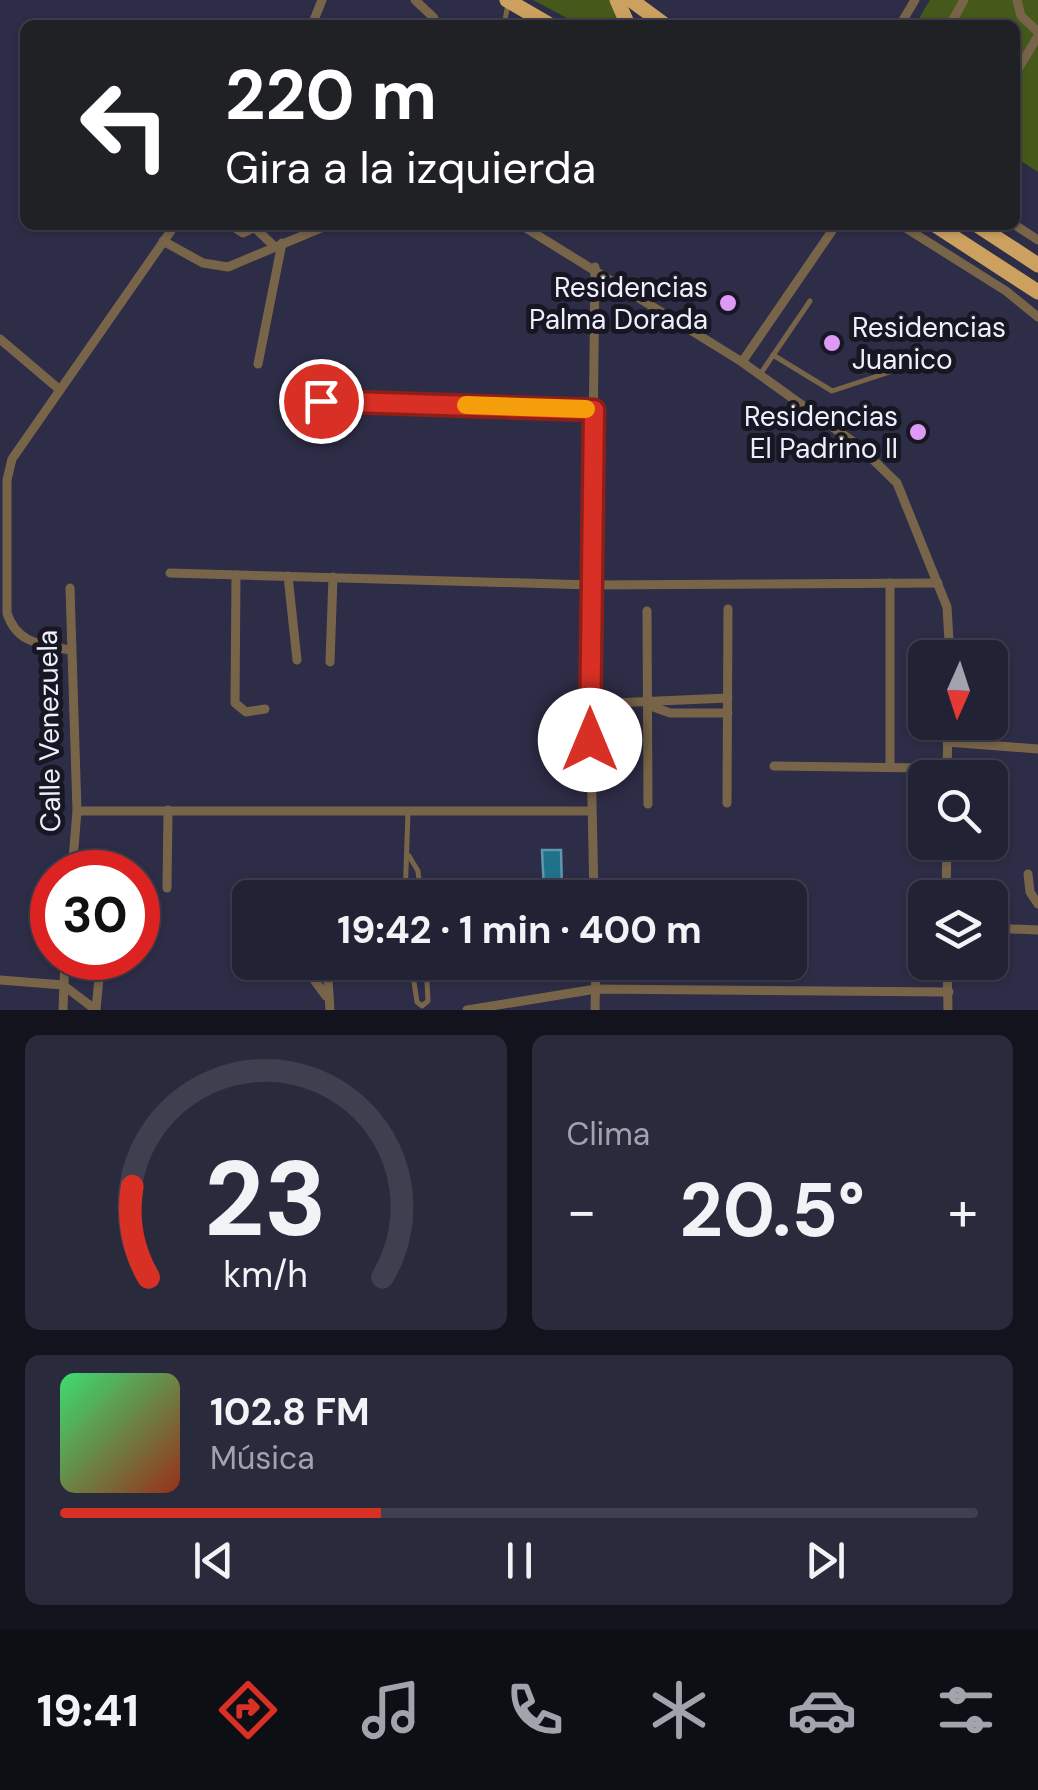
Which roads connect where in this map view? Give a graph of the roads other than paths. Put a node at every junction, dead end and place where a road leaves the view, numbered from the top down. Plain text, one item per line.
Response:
1 (414, 0) edge
2 (508, 0) edge
3 (521, 0) edge
4 (631, 0) edge
5 (1017, 0) edge
6 (434, 18) dead end
7 (540, 20) edge
8 (541, 20) edge
9 (658, 20) edge
10 (1038, 34) edge
11 (1020, 65) edge
12 (171, 230) edge
13 (261, 230) edge
14 (309, 230) edge
15 (530, 230) edge
16 (833, 230) edge
17 (909, 230) edge
18 (943, 230) edge
19 (986, 230) edge
20 (163, 241) junction
21 (278, 245) junction
22 (1036, 257) edge
23 (595, 267) junction
24 (1038, 292) edge
25 (810, 302) dead end
26 (1038, 317) edge
27 (0, 339) edge
28 (773, 355) junction
29 (742, 362) junction
30 (258, 364) dead end
31 (908, 366) dead end
32 (760, 375) junction
33 (60, 390) junction
34 (321, 401) dead end
35 (594, 410) junction
36 (170, 573) dead end
37 (236, 575) junction
38 (288, 576) junction
39 (333, 578) junction
40 (890, 583) junction
41 (938, 583) junction
42 (592, 585) junction
43 (70, 588) dead end
44 (728, 609) dead end
45 (647, 611) dead end
46 (949, 640) edge
47 (70, 650) junction
48 (297, 660) dead end
49 (330, 662) dead end
50 (728, 698) junction
51 (590, 704) junction
52 (645, 704) junction
53 (264, 709) dead end
54 (728, 713) junction
55 (947, 742) joint
56 (1038, 749) edge
57 (947, 760) edge
58 (774, 766) dead end
59 (890, 767) junction
60 (908, 768) edge
61 (728, 803) dead end
62 (648, 804) dead end
63 (168, 810) junction
64 (408, 810) junction
65 (76, 811) junction
66 (591, 811) junction
67 (73, 850) edge
68 (409, 856) junction
69 (1028, 874) dead end
70 (404, 880) edge
71 (419, 880) edge
72 (593, 880) edge
73 (166, 888) dead end
74 (1038, 904) edge
75 (1008, 929) edge
76 (1038, 930) edge
77 (0, 980) edge
78 (63, 980) edge
79 (99, 980) edge
80 (315, 980) edge
81 (326, 980) edge
82 (413, 980) edge
83 (427, 980) edge
84 (596, 980) edge
85 (948, 980) edge
86 (63, 985) junction
87 (596, 989) junction
88 (948, 992) junction
89 (326, 996) junction
90 (63, 1010) edge
91 (96, 1010) edge
92 (330, 1010) edge
93 (467, 1010) edge
94 (595, 1010) edge
95 (948, 1010) edge

1 - 6 street
2 - 7 highway
3 - 8 highway
4 - 9 highway
5 - 10 street
10 - 11 street
12 - 20 street
13 - 21 street
14 - 21 street
15 - 23 street
16 - 29 street
17 - 26 street
18 - 24 highway
19 - 22 highway
20 - 21 street
20 - 33 street
21 - 30 street
23 - 29 street
23 - 35 street
25 - 28 lane
27 - 33 street
28 - 31 lane
28 - 32 lane
29 - 32 street
32 - 41 street
33 - 47 street
34 - 35 street
35 - 42 street
36 - 37 street
37 - 38 street
37 - 53 street
38 - 39 street
38 - 48 street
39 - 42 street
39 - 49 street
40 - 41 street
40 - 42 street
40 - 59 street
41 - 46 street
42 - 51 street
43 - 47 street, Calle Venezuela
44 - 50 street
45 - 52 street
47 - 65 street, Calle Venezuela
50 - 52 street
50 - 54 street
51 - 52 street
51 - 66 street
52 - 54 street
52 - 62 street
54 - 61 street
55 - 56 street
55 - 57 street
58 - 59 street
59 - 60 street
63 - 64 street
63 - 65 street
63 - 73 street
64 - 66 street
64 - 68 lane
65 - 67 street, Calle Venezuela
66 - 72 street
68 - 70 lane
68 - 71 lane
69 - 74 street
75 - 76 street
77 - 86 street
78 - 86 street
79 - 91 street
80 - 89 street
81 - 89 street
82 - 83 lane
84 - 87 street
85 - 88 street
86 - 90 street
86 - 91 street
87 - 88 street
87 - 93 street
87 - 94 street
88 - 95 street
89 - 92 street

